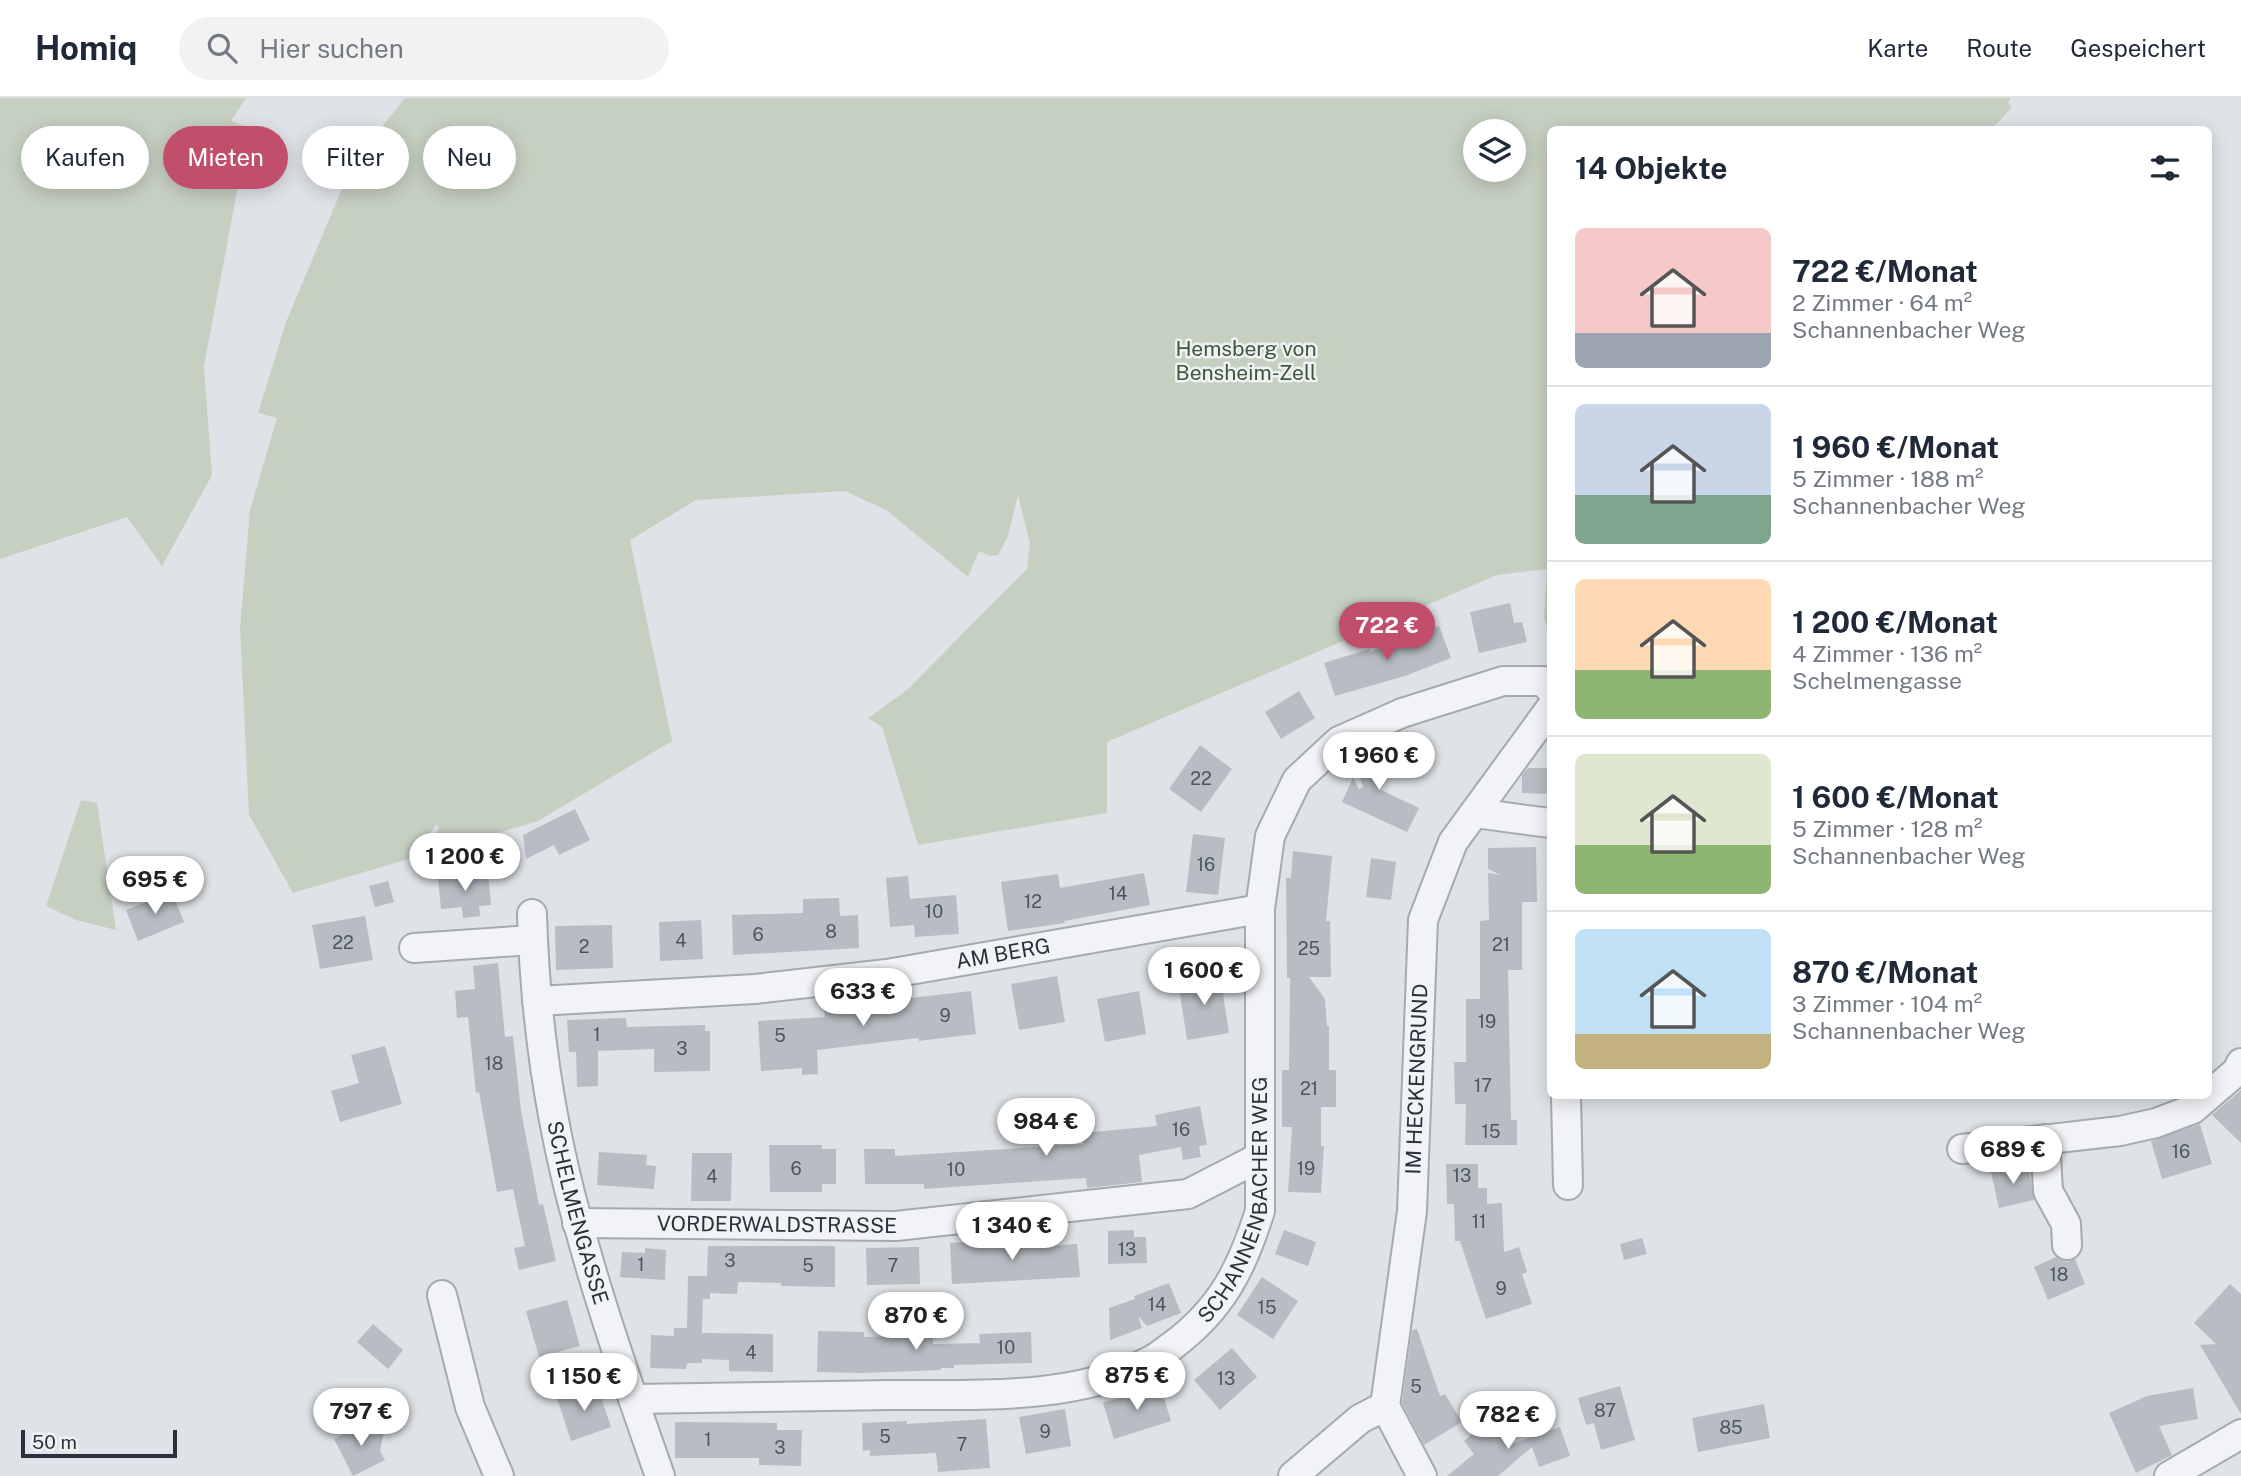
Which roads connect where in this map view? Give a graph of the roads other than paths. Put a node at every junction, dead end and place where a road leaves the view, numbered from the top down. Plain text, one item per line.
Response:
1 (1547, 686) edge
2 (1547, 713) edge
3 (1475, 813) junction
4 (1547, 822) edge
5 (1260, 909) junction
6 (414, 948) dead end
7 (537, 1001) junction
8 (2241, 1063) edge
9 (2212, 1093) edge
10 (1566, 1099) edge
11 (2205, 1099) edge
12 (2045, 1139) junction
13 (1962, 1149) dead end
14 (1260, 1157) junction
15 (1568, 1185) dead end
16 (578, 1223) junction
17 (2067, 1245) dead end
18 (442, 1295) dead end
19 (633, 1399) junction
20 (1385, 1406) junction
21 (2241, 1434) edge
22 (499, 1476) edge
23 (660, 1476) edge
24 (1293, 1476) edge
25 (1422, 1476) edge
26 (2169, 1476) edge

1 - 5 street, SCHANNENBACHER WEG
2 - 3 street, IM HECKENGRUND
3 - 4 street
3 - 20 street, IM HECKENGRUND
5 - 7 street, AM BERG
5 - 14 street, SCHANNENBACHER WEG
6 - 7 street, SCHELMENGASSE
7 - 16 street, SCHELMENGASSE
8 - 9 street
10 - 15 street
11 - 12 street
12 - 13 street
12 - 17 street
14 - 16 street, VORDERWALDSTRASSE
14 - 19 street, SCHANNENBACHER WEG
16 - 19 street, SCHELMENGASSE
18 - 22 street
19 - 23 street, SCHELMENGASSE
20 - 24 street
20 - 25 street
21 - 26 street

